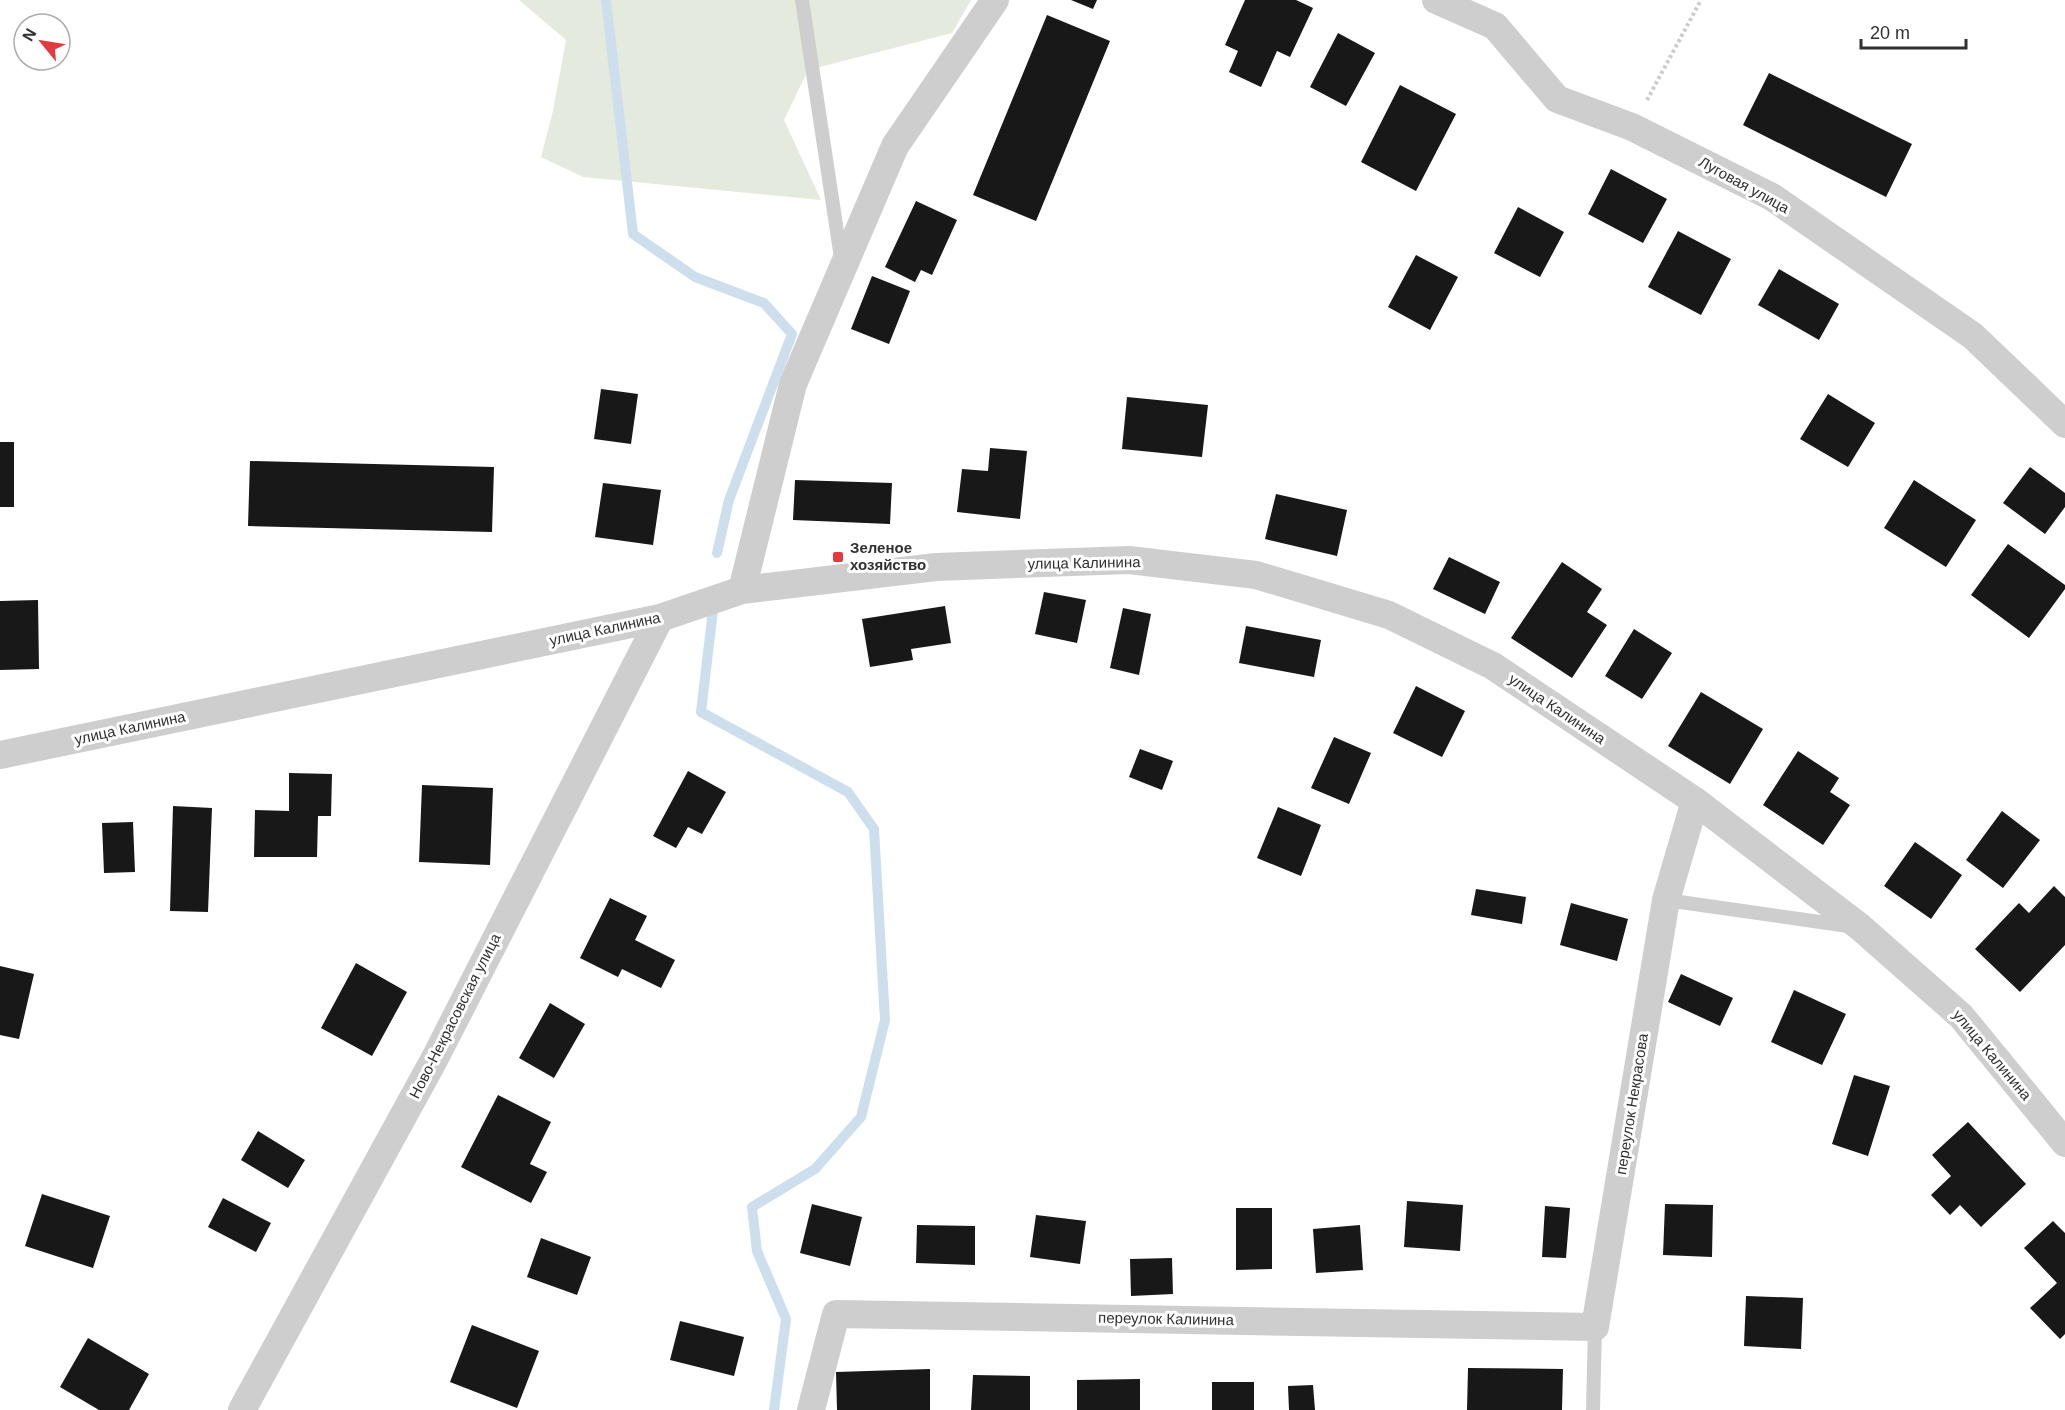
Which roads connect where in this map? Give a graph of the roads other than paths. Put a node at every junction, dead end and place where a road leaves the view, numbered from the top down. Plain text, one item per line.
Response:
1 (802, 0) edge
2 (995, 0) edge
3 (1436, 0) edge
4 (843, 269) junction
5 (2065, 424) edge
6 (742, 590) junction
7 (660, 618) junction
8 (0, 755) edge
9 (1695, 801) junction
10 (1665, 900) junction
11 (1860, 927) junction
12 (2065, 1143) edge
13 (1595, 1327) junction
14 (242, 1410) edge
15 (811, 1410) edge
16 (1593, 1410) edge

1 - 4 lane
2 - 4 street
3 - 5 street, Луговая улица
4 - 6 street
6 - 7 street, улица Калинина
6 - 9 street, улица Калинина
7 - 8 street, улица Калинина
7 - 14 street, Ново-Некрасовская улица
9 - 10 street, переулок Некрасова
9 - 11 street, улица Калинина
10 - 11 lane
10 - 13 street, переулок Некрасова
11 - 12 street, улица Калинина
13 - 15 street, переулок Калинина
13 - 16 lane, переулок Некрасова

